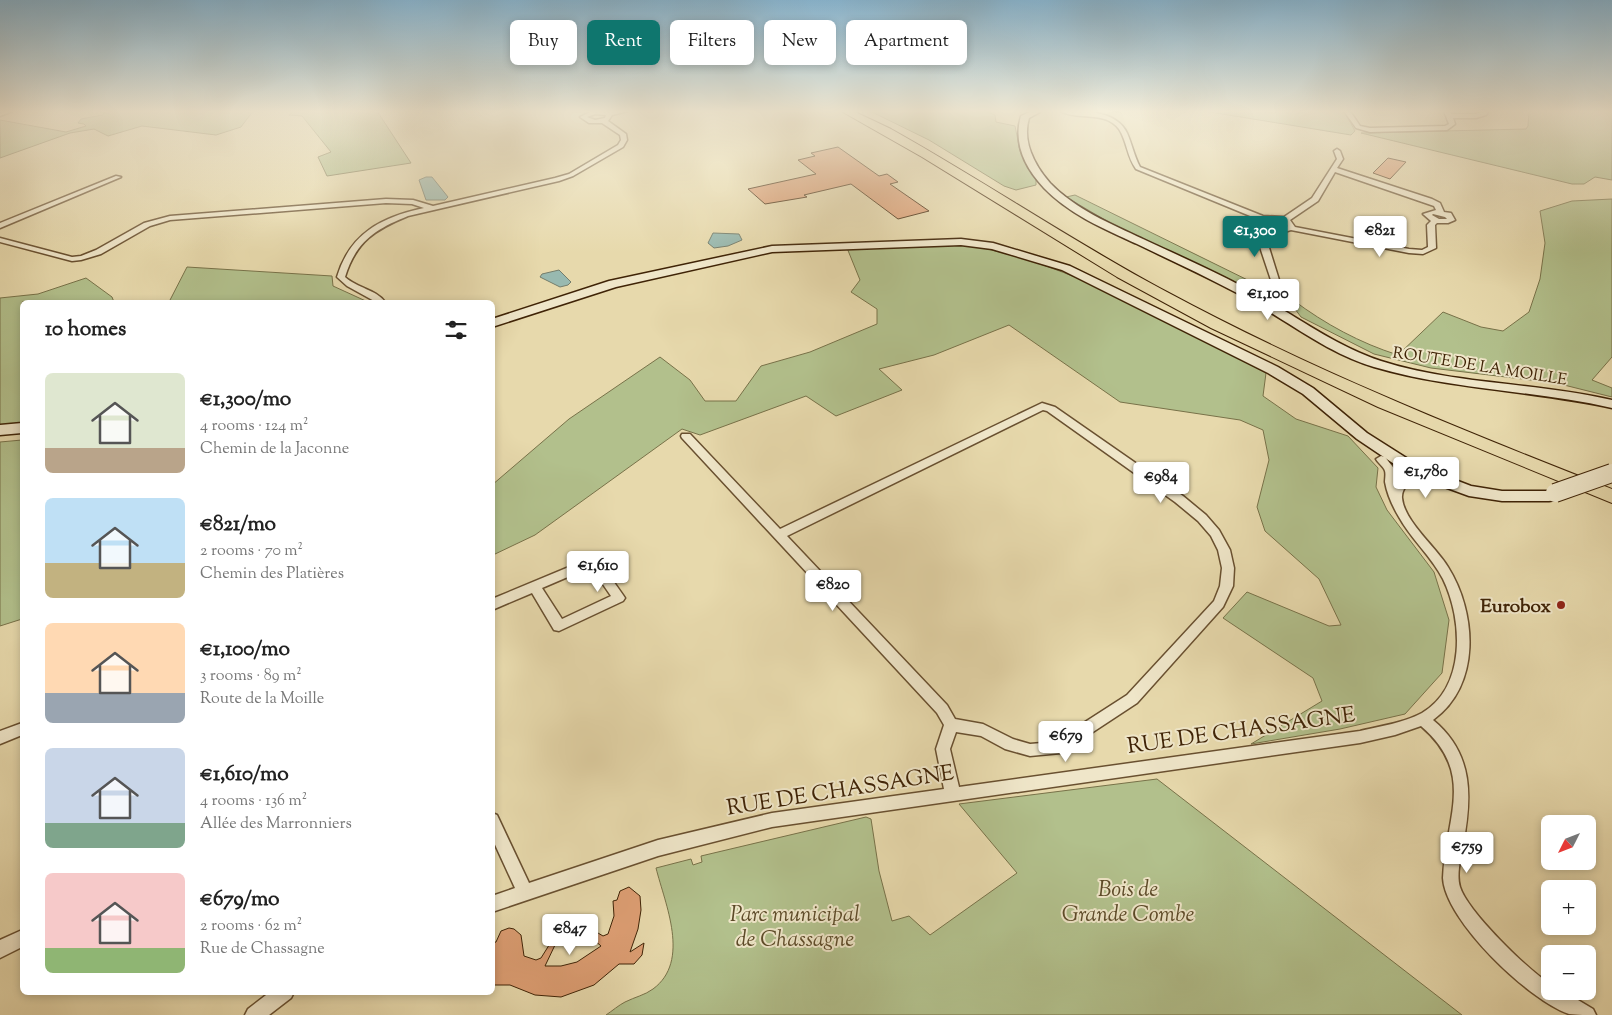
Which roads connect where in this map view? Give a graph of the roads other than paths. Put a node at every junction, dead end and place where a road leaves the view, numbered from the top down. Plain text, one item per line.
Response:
1 (600, 158) edge
2 (934, 158) edge
3 (948, 158) edge
4 (1030, 158) edge
5 (1133, 158) edge
6 (1340, 158) edge
7 (1333, 168) junction
8 (118, 177) dead end
9 (433, 208) junction
10 (1440, 212) junction
11 (1263, 219) junction
12 (1285, 220) junction
13 (1435, 220) junction
14 (0, 226) edge
15 (1271, 228) junction
16 (1291, 228) junction
17 (0, 240) edge
18 (1280, 296) dead end
19 (379, 300) edge
20 (495, 322) edge
21 (1612, 404) edge
22 (1332, 411) junction
23 (20, 428) edge
24 (0, 430) edge
25 (686, 436) dead end
26 (1401, 469) junction
27 (1612, 473) edge
28 (1612, 485) edge
29 (1551, 494) junction
30 (1396, 496) junction
31 (1612, 498) edge
32 (779, 535) junction
33 (535, 587) junction
34 (495, 604) edge
35 (1422, 719) junction
36 (950, 726) junction
37 (20, 730) edge
38 (0, 738) edge
39 (953, 794) junction
40 (495, 827) edge
41 (525, 892) junction
42 (495, 903) edge
43 (20, 939) edge
44 (0, 949) edge
45 (281, 995) edge
46 (254, 1015) edge
47 (1587, 1015) edge

1 - 9 street
2 - 31 highway
3 - 28 highway
4 - 21 street, ROUTE DE LA MOILLE
5 - 11 street
6 - 7 street
7 - 10 street
7 - 12 street
8 - 14 street
9 - 17 street
9 - 19 street
10 - 13 street
10 - 13 street
11 - 12 street
11 - 15 street
12 - 16 street
13 - 16 street
15 - 16 street
15 - 18 street
20 - 22 street
22 - 26 street
22 - 26 street
23 - 24 street
25 - 32 street
26 - 29 street
26 - 29 street
26 - 30 street
26 - 30 street, RUE DE CHASSAGNE
27 - 29 street, bridge
30 - 35 street, RUE DE CHASSAGNE
32 - 36 street
32 - 36 street
33 - 33 street
33 - 34 street
35 - 39 street, RUE DE CHASSAGNE
35 - 47 street
36 - 39 street
37 - 38 street
39 - 41 street, RUE DE CHASSAGNE
40 - 41 street
41 - 42 street, RUE DE CHASSAGNE
43 - 44 street
45 - 46 street

